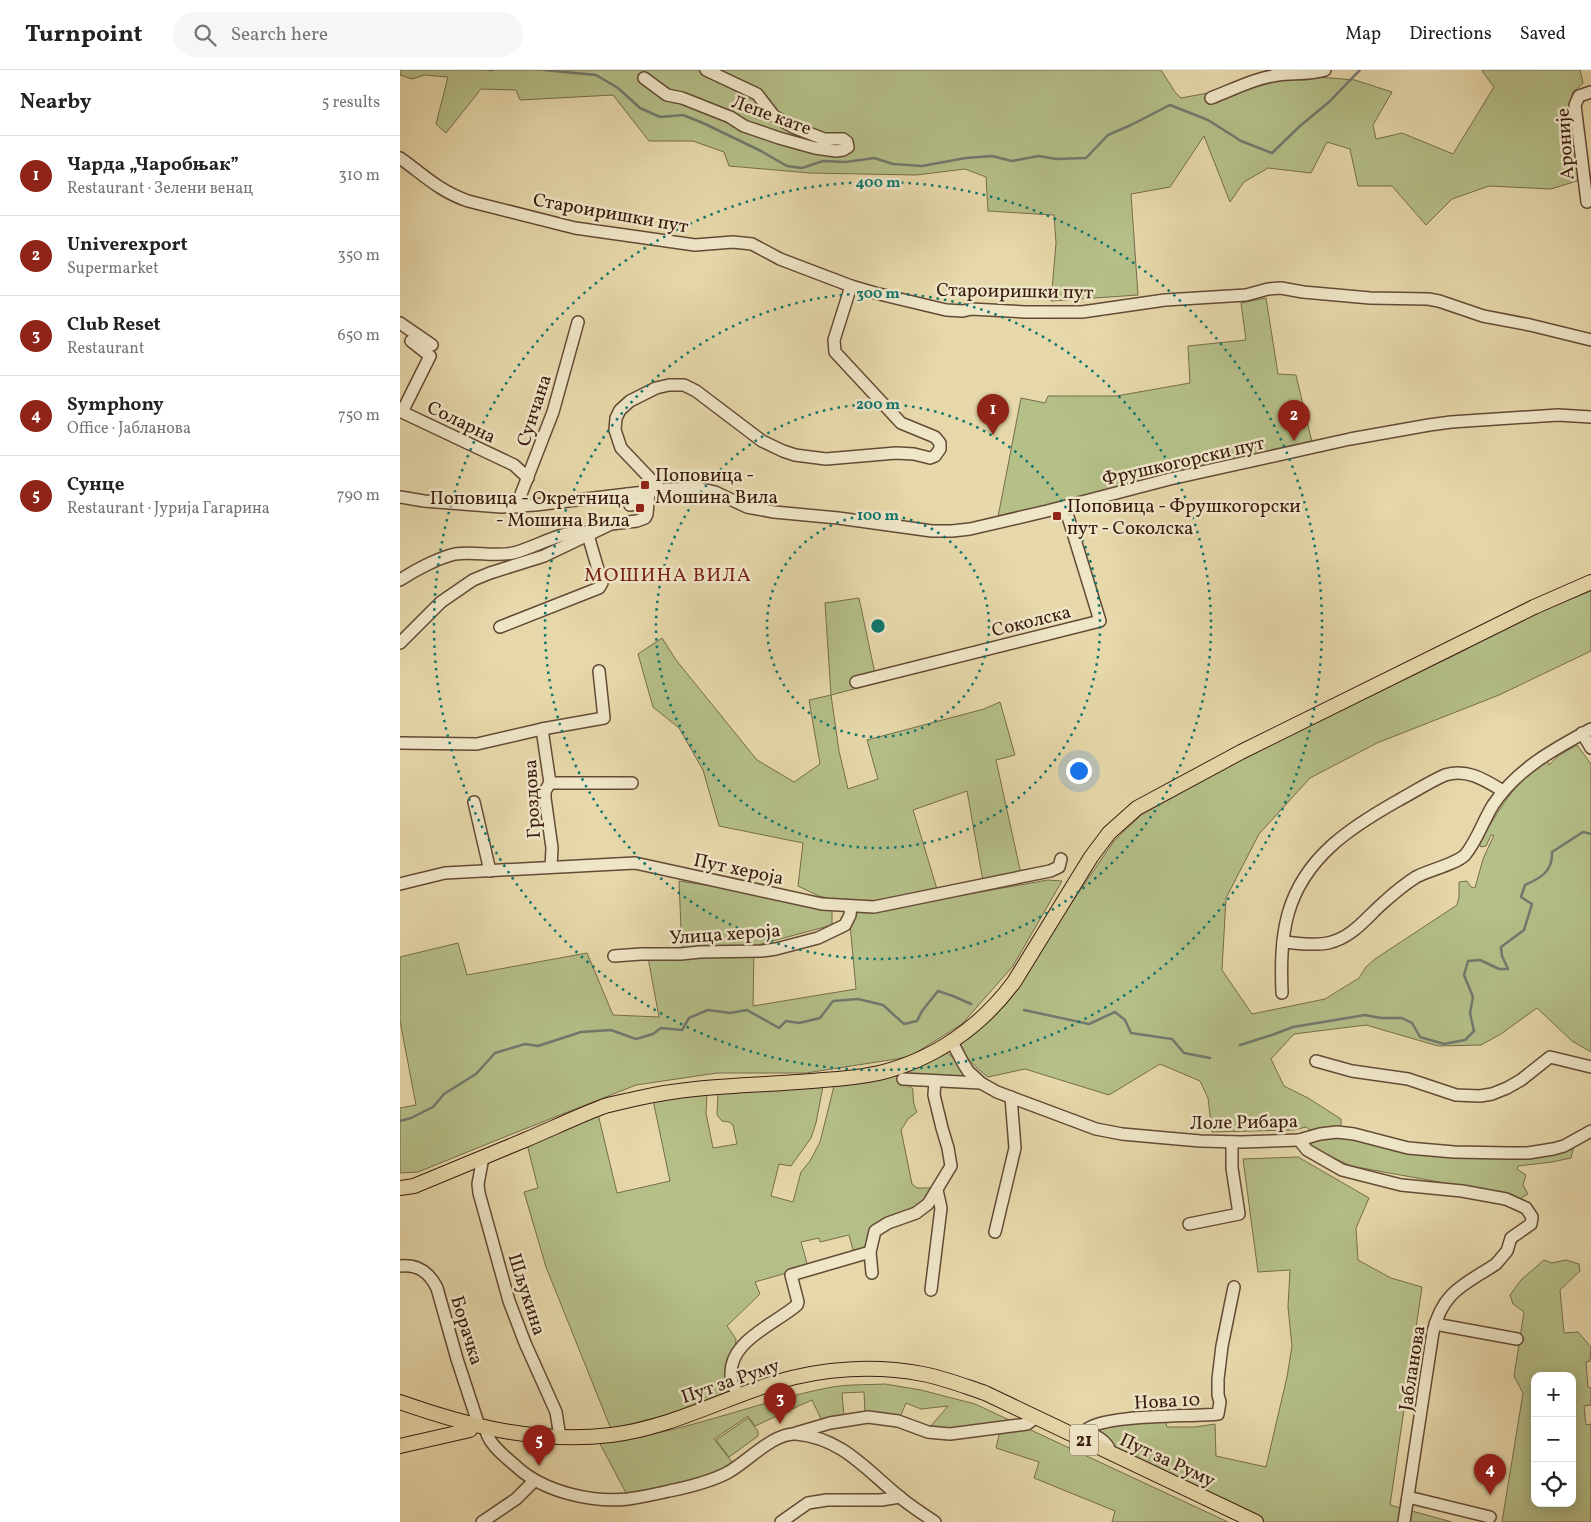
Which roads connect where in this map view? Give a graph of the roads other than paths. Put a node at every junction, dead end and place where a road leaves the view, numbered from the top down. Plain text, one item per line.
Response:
1 (706, 70) edge
2 (1325, 70) edge
3 (644, 78) dead end
4 (1591, 92) edge
5 (1211, 98) dead end
6 (400, 158) edge
7 (1586, 202) dead end
8 (851, 286) junction
9 (578, 322) dead end
10 (400, 323) edge
11 (411, 340) dead end
12 (1591, 340) edge
13 (432, 345) dead end
14 (1591, 417) edge
15 (528, 478) junction
16 (653, 495) junction
17 (400, 497) edge
18 (516, 507) junction
19 (1065, 507) junction
20 (590, 534) junction
21 (400, 580) edge
22 (1591, 582) edge
23 (500, 627) dead end
24 (400, 643) edge
25 (599, 671) dead end
26 (856, 682) dead end
27 (542, 730) junction
28 (1587, 731) edge
29 (400, 743) edge
30 (1591, 748) edge
31 (550, 783) junction
32 (632, 783) dead end
33 (1503, 791) junction
34 (474, 802) dead end
35 (1061, 858) dead end
36 (551, 867) junction
37 (490, 871) junction
38 (400, 884) edge
39 (851, 906) junction
40 (1283, 942) junction
41 (614, 956) dead end
42 (1282, 993) dead end
43 (952, 1042) junction
44 (1316, 1061) dead end
45 (1591, 1067) edge
46 (902, 1079) dead end
47 (935, 1081) junction
48 (981, 1083) junction
49 (1011, 1097) junction
50 (1591, 1131) edge
51 (1299, 1140) junction
52 (1232, 1142) junction
53 (483, 1158) junction
54 (400, 1188) edge
55 (937, 1190) junction
56 (1189, 1224) dead end
57 (995, 1232) dead end
58 (870, 1252) junction
59 (400, 1266) edge
60 (872, 1273) dead end
61 (1234, 1287) dead end
62 (932, 1290) dead end
63 (1435, 1324) junction
64 (1517, 1339) dead end
65 (739, 1396) junction
66 (400, 1402) edge
67 (1037, 1417) junction
68 (480, 1426) junction
69 (794, 1434) junction
70 (560, 1437) junction
71 (400, 1446) edge
72 (1110, 1453) junction
73 (534, 1481) junction
74 (900, 1497) junction
75 (1408, 1497) junction
76 (1490, 1517) dead end
77 (482, 1522) edge
78 (781, 1522) edge
79 (935, 1522) edge
80 (1256, 1522) edge
81 (1404, 1522) edge

1 - 3 street, Лепе кате
2 - 5 street
4 - 7 street, Ароније
6 - 8 street, Староиришки пут
8 - 12 street, Староиришки пут
8 - 16 street
9 - 15 street, Сунчана
10 - 13 street
11 - 15 street, Соларна
14 - 19 street, Фрушкогорски пут
15 - 18 street, Сунчана
16 - 18 street, Фрушкогорски пут
16 - 19 street, Фрушкогорски пут
16 - 20 street
17 - 18 street
19 - 26 street, Соколска
20 - 21 street
20 - 23 street
20 - 24 street
22 - 43 main road
25 - 27 street, Гроздова
27 - 29 street, Гроздова
27 - 31 street, Гроздова
28 - 30 street
28 - 33 street
31 - 32 street
31 - 36 street, Гроздова
33 - 40 street
33 - 40 street
34 - 37 street
35 - 39 street, Пут хероја
36 - 37 street, Пут хероја
36 - 39 street, Пут хероја
37 - 38 street, Пут хероја
39 - 41 street, Улица хероја
40 - 42 street
43 - 48 street, Лоле Рибара
43 - 53 main road
44 - 45 street
46 - 47 street
47 - 48 street
47 - 55 street
48 - 49 street, Лоле Рибара
49 - 52 street, Лоле Рибара
49 - 57 street
50 - 51 street, Лоле Рибара
51 - 52 street, Лоле Рибара
51 - 63 street, Јабланова
52 - 56 street
53 - 54 main road
53 - 70 street, Шљукина
55 - 58 street
55 - 62 street
58 - 60 street
58 - 65 street
59 - 68 street, Борачка
61 - 72 street, Нова 10
63 - 64 street
63 - 75 street, Јабланова
65 - 67 main road, Пут за Руму / 21
65 - 70 main road, Пут за Руму / 21
66 - 68 main road, Пут за Руму / 21
67 - 69 street, Борачка
67 - 72 main road, Пут за Руму / 21
68 - 70 main road, Пут за Руму / 21
68 - 71 main road
68 - 73 street, Борачка
69 - 73 street, Борачка
69 - 74 street
72 - 80 main road, Пут за Руму / 21
73 - 77 street
74 - 78 street
74 - 79 street
75 - 76 street
75 - 81 street, Јабланова

